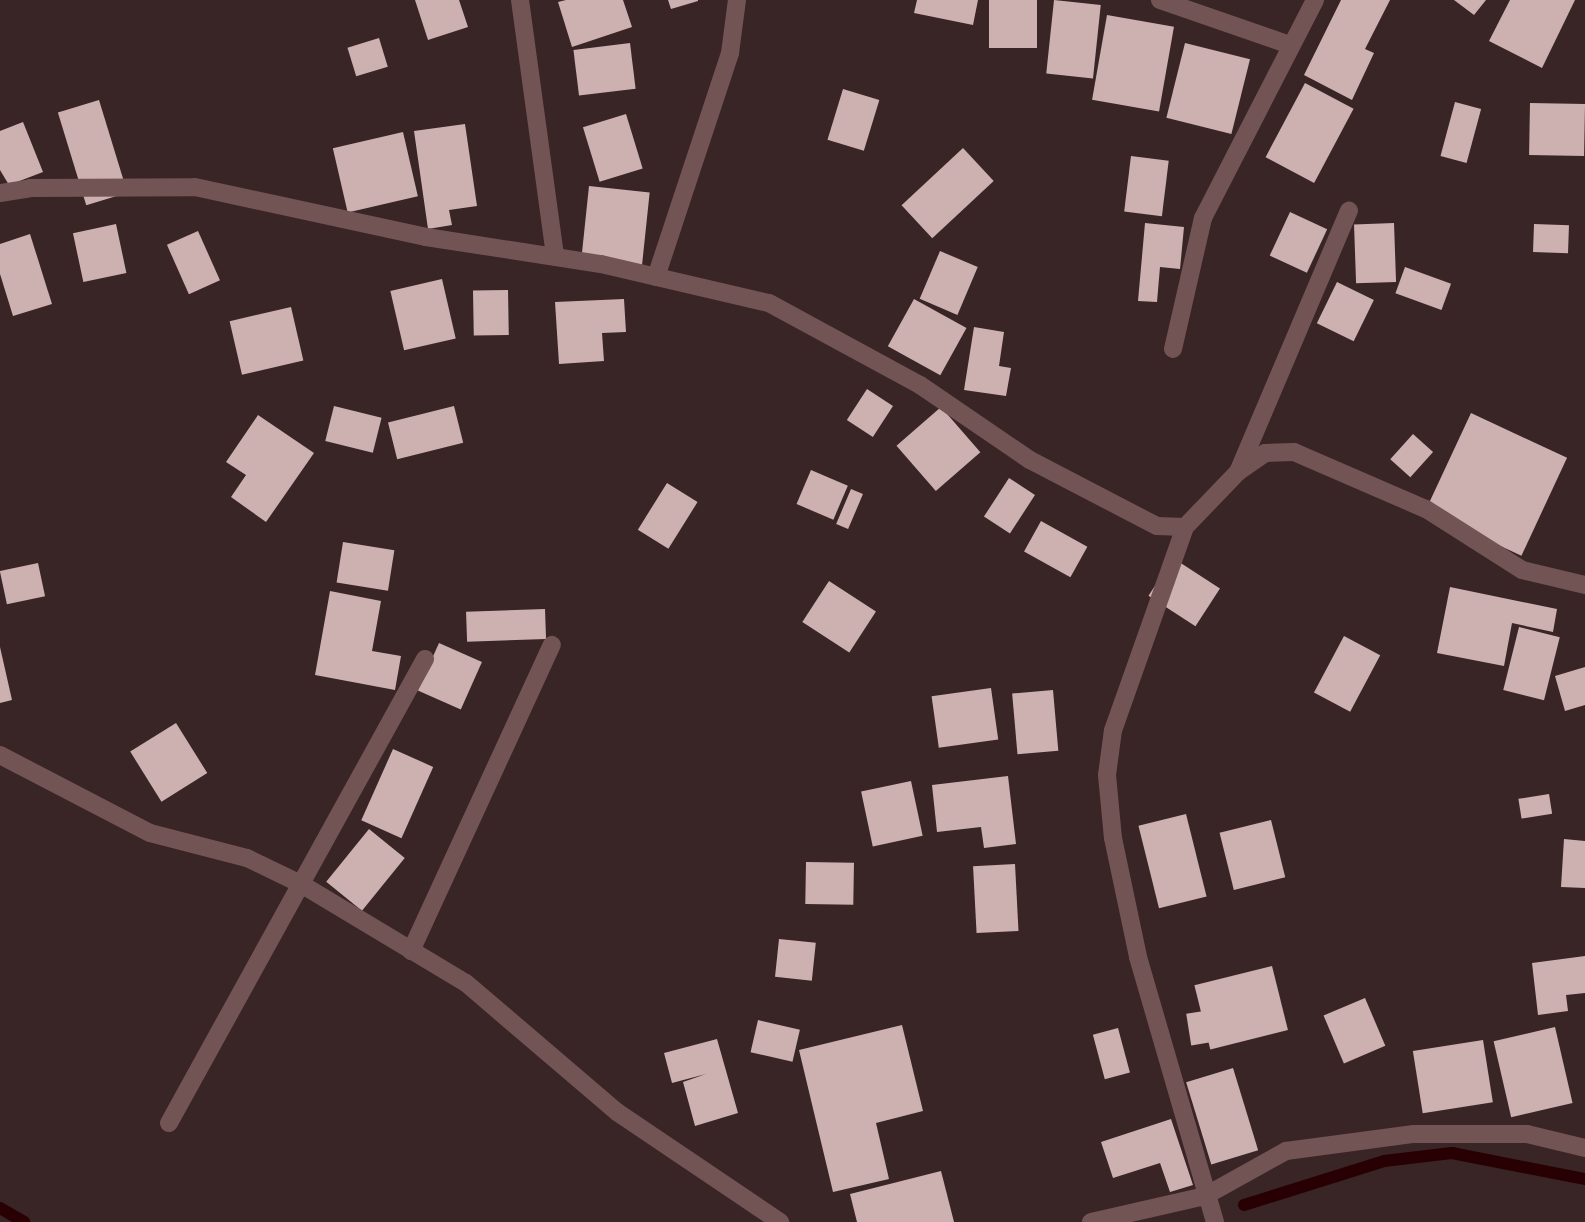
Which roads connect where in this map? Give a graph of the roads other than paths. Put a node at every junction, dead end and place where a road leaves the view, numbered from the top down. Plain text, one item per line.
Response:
1 (520, 0) edge
2 (737, 0) edge
3 (1160, 0) edge
4 (1315, 0) edge
5 (1290, 45) junction
6 (0, 193) edge
7 (1349, 211) dead end
8 (555, 257) junction
9 (656, 277) junction
10 (1172, 349) dead end
11 (1238, 472) junction
12 (1185, 527) junction
13 (1585, 585) edge
14 (552, 645) dead end
15 (425, 659) dead end
16 (0, 755) edge
17 (301, 884) junction
18 (411, 951) junction
19 (169, 1123) dead end
20 (1585, 1148) edge
21 (1205, 1196) junction
22 (780, 1222) edge
23 (1091, 1222) edge
24 (1215, 1222) edge

1 - 8 street
2 - 9 street
3 - 5 street
4 - 5 street
5 - 10 street
6 - 8 street
7 - 11 street
8 - 9 street
9 - 12 street
11 - 12 street
11 - 13 street
12 - 21 street
14 - 18 street
15 - 17 street
16 - 17 street
17 - 18 street
17 - 19 street
18 - 22 street
20 - 21 street
21 - 23 street
21 - 24 street

